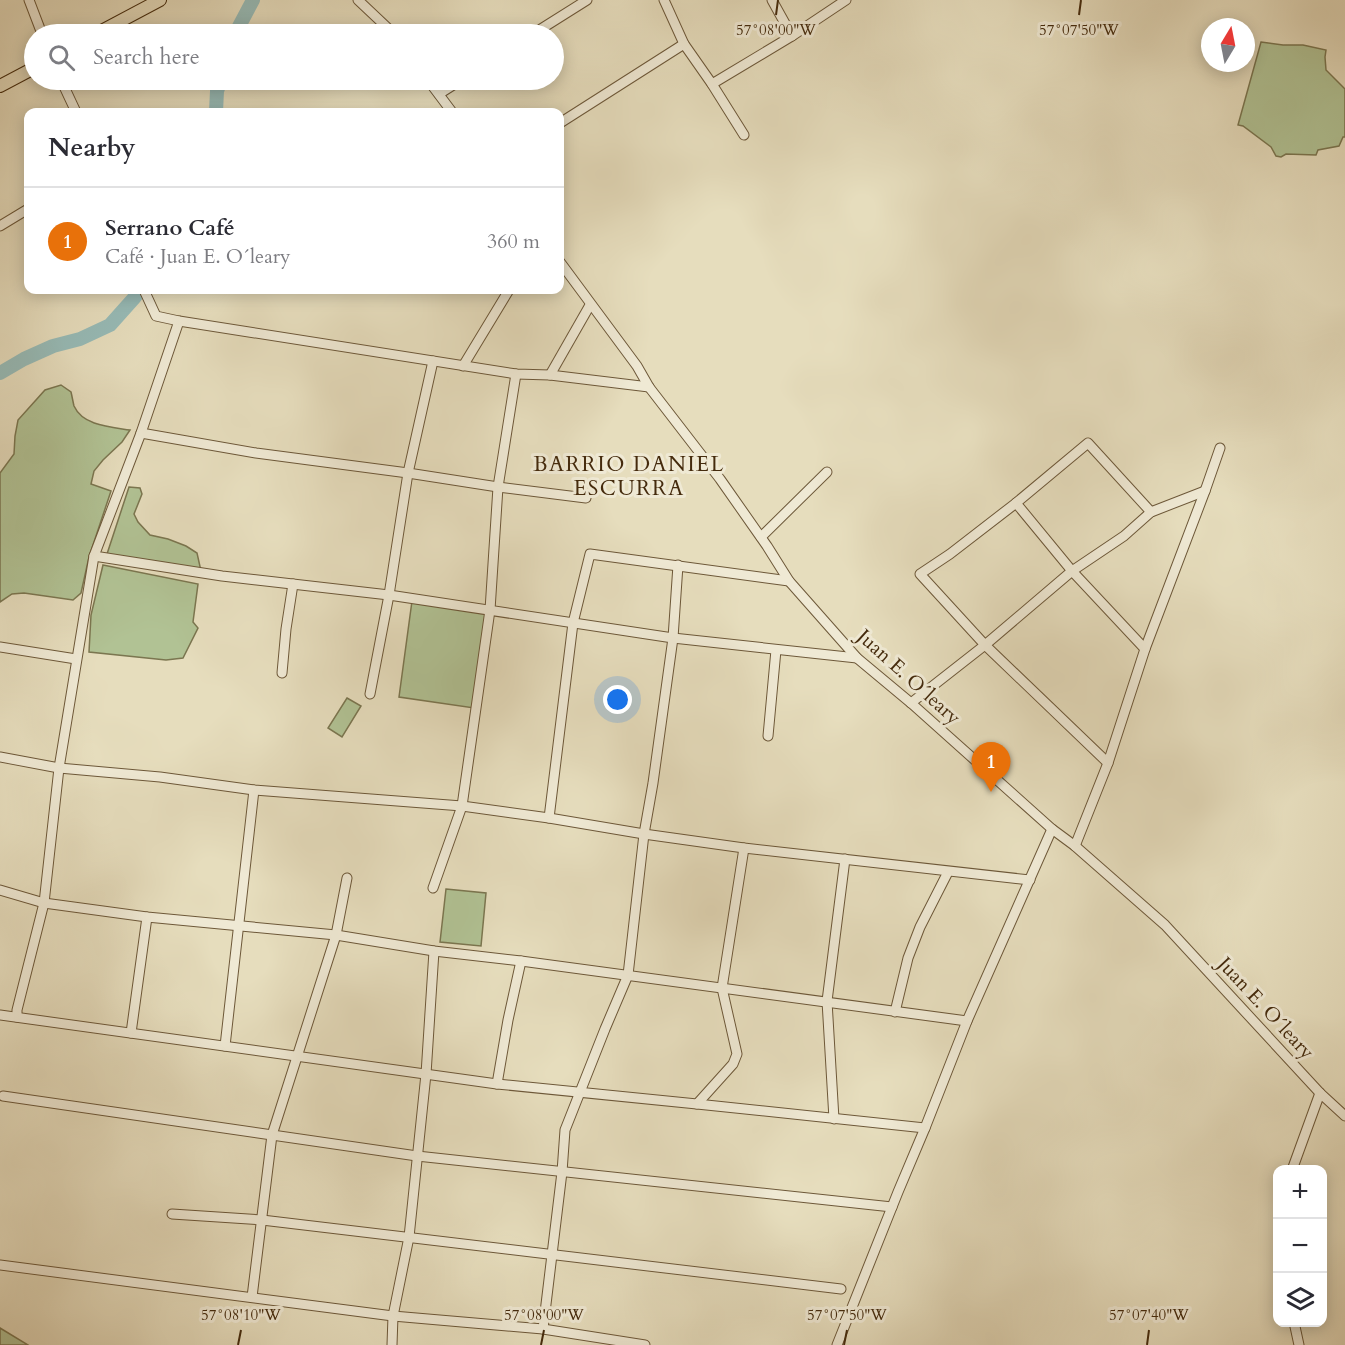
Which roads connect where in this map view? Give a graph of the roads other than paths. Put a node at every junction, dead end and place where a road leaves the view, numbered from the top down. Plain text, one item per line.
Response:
1 (29, 0) edge
2 (160, 0) edge
3 (358, 0) edge
4 (588, 0) edge
5 (664, 0) edge
6 (772, 0) edge
7 (846, 0) edge
8 (38, 24) edge
9 (115, 24) edge
10 (383, 24) edge
11 (549, 24) edge
12 (792, 36) junction
13 (684, 44) junction
14 (24, 73) edge
15 (712, 84) junction
16 (0, 86) edge
17 (66, 90) edge
18 (436, 90) edge
19 (445, 90) edge
20 (439, 94) junction
21 (74, 108) edge
22 (449, 108) edge
23 (564, 120) edge
24 (744, 135) dead end
25 (24, 211) edge
26 (0, 226) edge
27 (564, 268) edge
28 (146, 294) edge
29 (507, 294) edge
30 (590, 305) junction
31 (179, 321) junction
32 (433, 361) junction
33 (463, 366) junction
34 (516, 374) junction
35 (550, 375) junction
36 (649, 387) junction
37 (141, 433) junction
38 (1220, 448) dead end
39 (827, 472) dead end
40 (408, 473) junction
41 (498, 487) junction
42 (1205, 491) junction
43 (586, 498) dead end
44 (1016, 503) junction
45 (1151, 512) junction
46 (761, 537) junction
47 (94, 556) junction
48 (678, 565) junction
49 (1072, 571) junction
50 (789, 581) junction
51 (293, 584) junction
52 (389, 595) junction
53 (490, 610) junction
54 (573, 623) junction
55 (673, 638) junction
56 (985, 645) junction
57 (0, 647) edge
58 (1145, 649) junction
59 (777, 650) junction
60 (857, 658) junction
61 (76, 659) junction
62 (282, 672) dead end
63 (370, 694) dead end
64 (911, 703) junction
65 (768, 736) dead end
66 (0, 757) edge
67 (1108, 763) junction
68 (59, 768) junction
69 (254, 790) junction
70 (462, 806) junction
71 (549, 818) junction
72 (1053, 829) junction
73 (644, 834) junction
74 (1075, 846) junction
75 (744, 848) junction
76 (845, 859) junction
77 (948, 872) junction
78 (347, 878) dead end
79 (1030, 880) junction
80 (433, 888) dead end
81 (0, 891) edge
82 (44, 903) junction
83 (147, 917) junction
84 (239, 926) junction
85 (336, 935) junction
86 (434, 951) junction
87 (521, 961) junction
88 (628, 975) junction
89 (722, 988) junction
90 (827, 1001) junction
91 (895, 1012) junction
92 (0, 1015) edge
93 (17, 1017) junction
94 (967, 1021) junction
95 (131, 1033) junction
96 (225, 1046) junction
97 (297, 1056) junction
98 (426, 1074) junction
99 (497, 1084) junction
100 (580, 1092) junction
101 (1320, 1093) junction
102 (3, 1096) dead end
103 (697, 1104) junction
104 (1345, 1116) edge
105 (834, 1119) junction
106 (926, 1128) junction
107 (272, 1135) junction
108 (417, 1156) junction
109 (1295, 1165) edge
110 (562, 1172) junction
111 (892, 1207) junction
112 (172, 1214) dead end
113 (262, 1220) junction
114 (409, 1237) junction
115 (553, 1255) junction
116 (0, 1265) edge
117 (841, 1289) dead end
118 (252, 1297) junction
119 (393, 1316) junction
120 (1295, 1327) edge
121 (543, 1329) junction
122 (392, 1345) edge
123 (645, 1345) edge
124 (837, 1345) edge
125 (1299, 1345) edge

1 - 8 street
2 - 9 main road
3 - 10 street
4 - 11 street
5 - 13 street
6 - 12 street
7 - 12 street
12 - 15 street
13 - 15 street
13 - 23 street
14 - 16 main road
15 - 24 street
17 - 21 street
18 - 20 street
19 - 20 street
20 - 22 street
25 - 26 street
27 - 30 street, Juan E. O´leary
28 - 31 street
29 - 33 street
30 - 35 street
30 - 36 street, Juan E. O´leary
31 - 32 street
31 - 37 street
32 - 33 street
32 - 40 street
33 - 34 street
34 - 35 street
34 - 41 street
35 - 36 street
36 - 46 street, Juan E. O´leary
37 - 40 street
37 - 47 street
38 - 42 street
39 - 46 street
40 - 41 street
40 - 52 street
41 - 43 street
41 - 53 street
42 - 45 street
42 - 58 street
44 - 45 street
44 - 49 street
44 - 56 street
45 - 49 street
46 - 50 street, Juan E. O´leary
47 - 51 street
47 - 61 street
48 - 50 street
48 - 54 street
48 - 55 street
49 - 56 street
49 - 58 street
50 - 60 street, Juan E. O´leary
51 - 52 street
51 - 62 street
52 - 53 street
52 - 63 street
53 - 54 street
53 - 70 street
54 - 55 street
54 - 71 street
55 - 59 street
55 - 73 street
56 - 64 street
56 - 67 street
57 - 61 street
58 - 67 street
59 - 60 street
59 - 65 street
60 - 64 street, Juan E. O´leary
61 - 68 street
64 - 72 street, Juan E. O´leary
66 - 68 street
67 - 74 street
68 - 69 street
68 - 82 street
69 - 70 street
69 - 84 street
70 - 71 street
70 - 80 street
71 - 73 street
72 - 74 street, Juan E. O´leary
72 - 79 street
73 - 75 street
73 - 88 street
74 - 101 street, Juan E. O´leary
75 - 76 street
75 - 89 street
76 - 77 street
76 - 90 street
77 - 79 street
77 - 91 street
78 - 85 street
79 - 94 street
81 - 82 street
82 - 83 street
82 - 93 street
83 - 84 street
83 - 95 street
84 - 85 street
84 - 96 street
85 - 86 street
85 - 97 street
86 - 87 street
86 - 98 street
87 - 88 street
87 - 99 street
88 - 89 street
88 - 100 street
89 - 90 street
89 - 103 street
90 - 91 street
90 - 105 street
91 - 94 street
92 - 93 street
93 - 95 street
94 - 106 street
95 - 96 street
96 - 97 street
97 - 98 street
97 - 107 street
98 - 99 street
98 - 108 street
99 - 100 street
100 - 103 street
100 - 110 street
101 - 104 street, Juan E. O´leary
101 - 109 street
102 - 107 street
103 - 105 street
105 - 106 street
106 - 111 street
107 - 108 street
107 - 113 street
108 - 110 street
108 - 114 street
110 - 111 street
110 - 115 street
111 - 124 street
112 - 113 street
113 - 114 street
113 - 118 street
114 - 115 street
114 - 119 street
115 - 117 street
115 - 121 street
116 - 118 street
118 - 119 street
119 - 121 street
119 - 122 street
120 - 125 street
121 - 123 street

